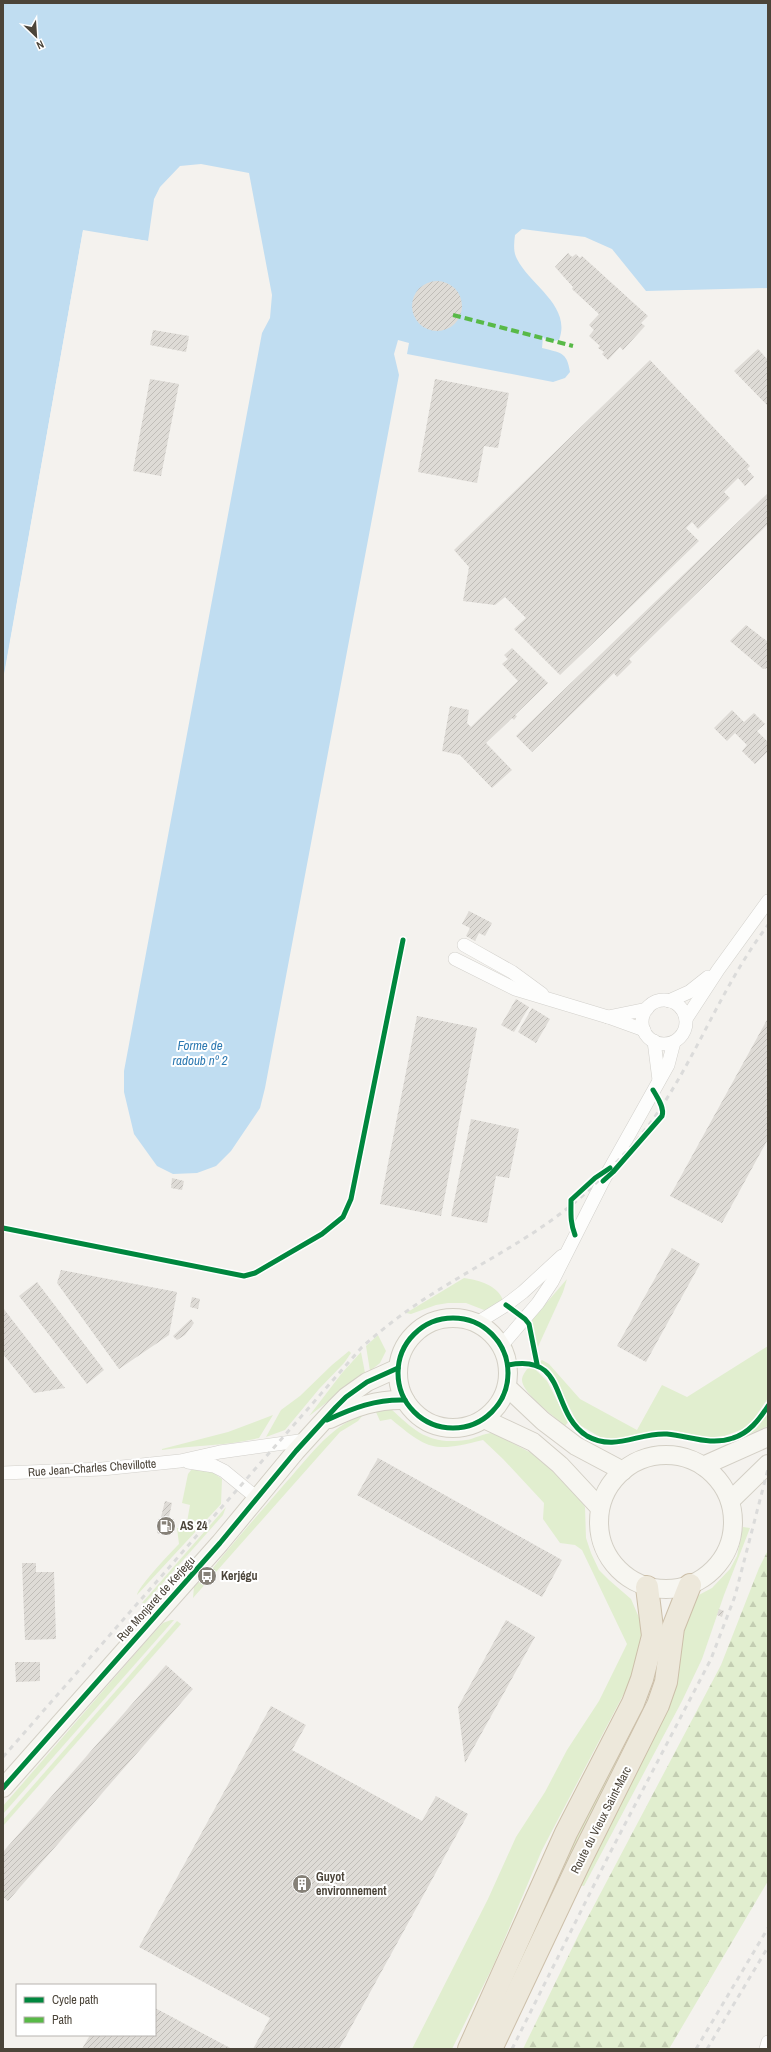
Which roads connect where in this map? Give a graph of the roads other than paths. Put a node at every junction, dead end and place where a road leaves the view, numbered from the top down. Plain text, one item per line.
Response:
1 (768, 901) edge
2 (464, 945) dead end
3 (455, 959) dead end
4 (718, 970) junction
5 (545, 997) junction
6 (668, 1001) junction
7 (647, 1008) junction
8 (608, 1017) junction
9 (686, 1019) junction
10 (644, 1030) junction
11 (654, 1041) junction
12 (674, 1042) junction
13 (659, 1080) junction
14 (567, 1250) junction
15 (477, 1323) junction
16 (502, 1345) junction
17 (398, 1368) junction
18 (507, 1387) junction
19 (405, 1400) junction
20 (484, 1419) junction
21 (324, 1421) junction
22 (768, 1437) edge
23 (306, 1440) junction
24 (180, 1461) junction
25 (768, 1464) edge
26 (703, 1466) junction
27 (623, 1471) junction
28 (3, 1473) edge
29 (257, 1498) junction
30 (730, 1501) junction
31 (600, 1508) junction
32 (690, 1585) junction
33 (646, 1587) junction
34 (3, 1788) edge
35 (768, 2042) edge
36 (469, 2049) edge
37 (491, 2049) edge
38 (766, 2049) edge

1 - 4 street
2 - 5 street
3 - 5 street
4 - 6 street
4 - 9 street
5 - 8 street
6 - 7 street
6 - 9 street
7 - 8 street
7 - 10 street
8 - 10 street
9 - 12 street
10 - 11 street
11 - 12 street
11 - 13 street
12 - 13 street
13 - 14 street
14 - 15 street
14 - 16 street
15 - 16 street
15 - 17 street
16 - 18 street
17 - 19 street
17 - 21 street, Rue Monjaret de Kerjegu
18 - 20 street
18 - 27 street
19 - 20 street
19 - 21 street, Rue Monjaret de Kerjegu
20 - 31 street
21 - 23 street, Rue Monjaret de Kerjegu
22 - 26 street
23 - 24 street, Rue Jean-Charles Chevillotte
23 - 29 street, Rue Monjaret de Kerjegu
24 - 28 street, Rue Jean-Charles Chevillotte
24 - 29 street, Rue Jean-Charles Chevillotte
25 - 30 street
26 - 27 street
26 - 30 street
27 - 31 street
29 - 34 street, Rue Monjaret de Kerjegu
30 - 32 street
31 - 33 street
32 - 33 street
32 - 37 highway, Route du Vieux Saint-Marc
33 - 36 highway, Route du Vieux Saint-Marc
35 - 38 street

